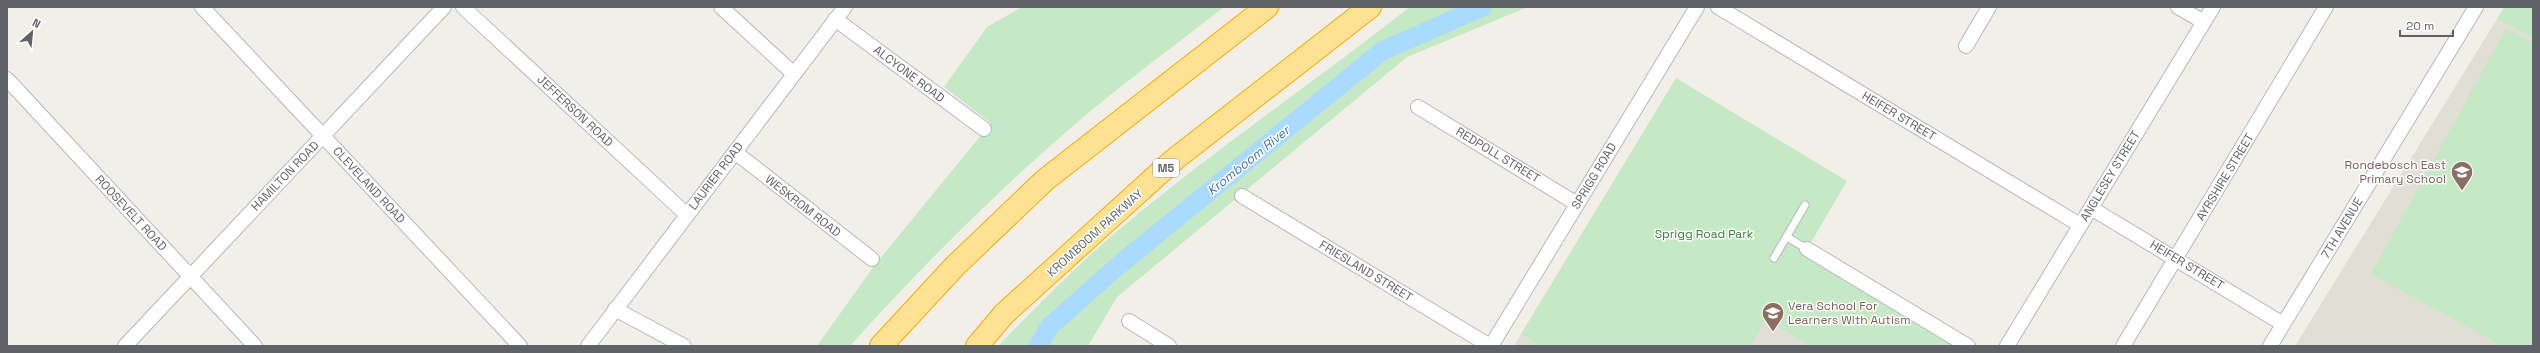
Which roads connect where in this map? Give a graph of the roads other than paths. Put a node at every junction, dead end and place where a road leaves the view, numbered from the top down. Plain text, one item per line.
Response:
1 (202, 7) edge
2 (444, 7) edge
3 (463, 7) edge
4 (721, 7) edge
5 (844, 7) edge
6 (1267, 7) edge
7 (1370, 7) edge
8 (1697, 7) edge
9 (1718, 7) edge
10 (1989, 7) edge
11 (2178, 7) edge
12 (2213, 7) edge
13 (2326, 7) edge
14 (2476, 7) edge
15 (835, 19) junction
16 (2204, 22) junction
17 (1966, 46) dead end
18 (794, 74) junction
19 (7, 78) edge
20 (1418, 107) dead end
21 (984, 129) dead end
22 (323, 137) junction
23 (735, 152) junction
24 (1242, 196) dead end
25 (1577, 204) junction
26 (1805, 205) dead end
27 (2091, 208) junction
28 (687, 215) junction
29 (2080, 225) junction
30 (1787, 237) junction
31 (1807, 249) joint
32 (1774, 258) dead end
33 (2176, 258) junction
34 (872, 259) dead end
35 (190, 277) junction
36 (616, 309) junction
37 (1128, 321) dead end
38 (2283, 324) junction
39 (125, 346) edge
40 (255, 346) edge
41 (520, 346) edge
42 (588, 346) edge
43 (684, 346) edge
44 (881, 346) edge
45 (977, 346) edge
46 (1169, 346) edge
47 (1491, 346) edge
48 (1968, 346) edge
49 (2007, 346) edge
50 (2123, 346) edge
51 (2270, 346) edge

1 - 22 street, CLEVELAND ROAD
2 - 22 street, HAMILTON ROAD
3 - 28 street, JEFFERSON ROAD
4 - 18 street
5 - 15 street, LAURIER ROAD
6 - 44 highway
7 - 45 highway, KROMBOOM PARKWAY / M5
8 - 25 street, SPRIGG ROAD
9 - 29 street, HEIFER STREET
10 - 17 street
11 - 16 street
12 - 16 street, ANGLESEY STREET
13 - 33 street, AYRSHIRE STREET
14 - 38 street, 7TH AVENUE
15 - 18 street, LAURIER ROAD
15 - 21 street, ALCYONE ROAD
16 - 27 street, ANGLESEY STREET
18 - 23 street, LAURIER ROAD
19 - 35 street, ROOSEVELT ROAD
20 - 25 street, REDPOLL STREET
22 - 35 street, HAMILTON ROAD
22 - 41 street, CLEVELAND ROAD
23 - 28 street, LAURIER ROAD
23 - 34 street, WESKROM ROAD
24 - 47 street, FRIESLAND STREET
25 - 47 street, SPRIGG ROAD
26 - 30 lane
27 - 29 street, ANGLESEY STREET
27 - 33 street, HEIFER STREET
28 - 36 street, LAURIER ROAD
29 - 49 street, ANGLESEY STREET
30 - 31 lane
30 - 32 lane
31 - 48 street
33 - 38 street, HEIFER STREET
33 - 50 street, AYRSHIRE STREET
35 - 39 street, HAMILTON ROAD
35 - 40 street, ROOSEVELT ROAD
36 - 42 street, LAURIER ROAD
36 - 43 street
37 - 46 street
38 - 51 street, 7TH AVENUE

